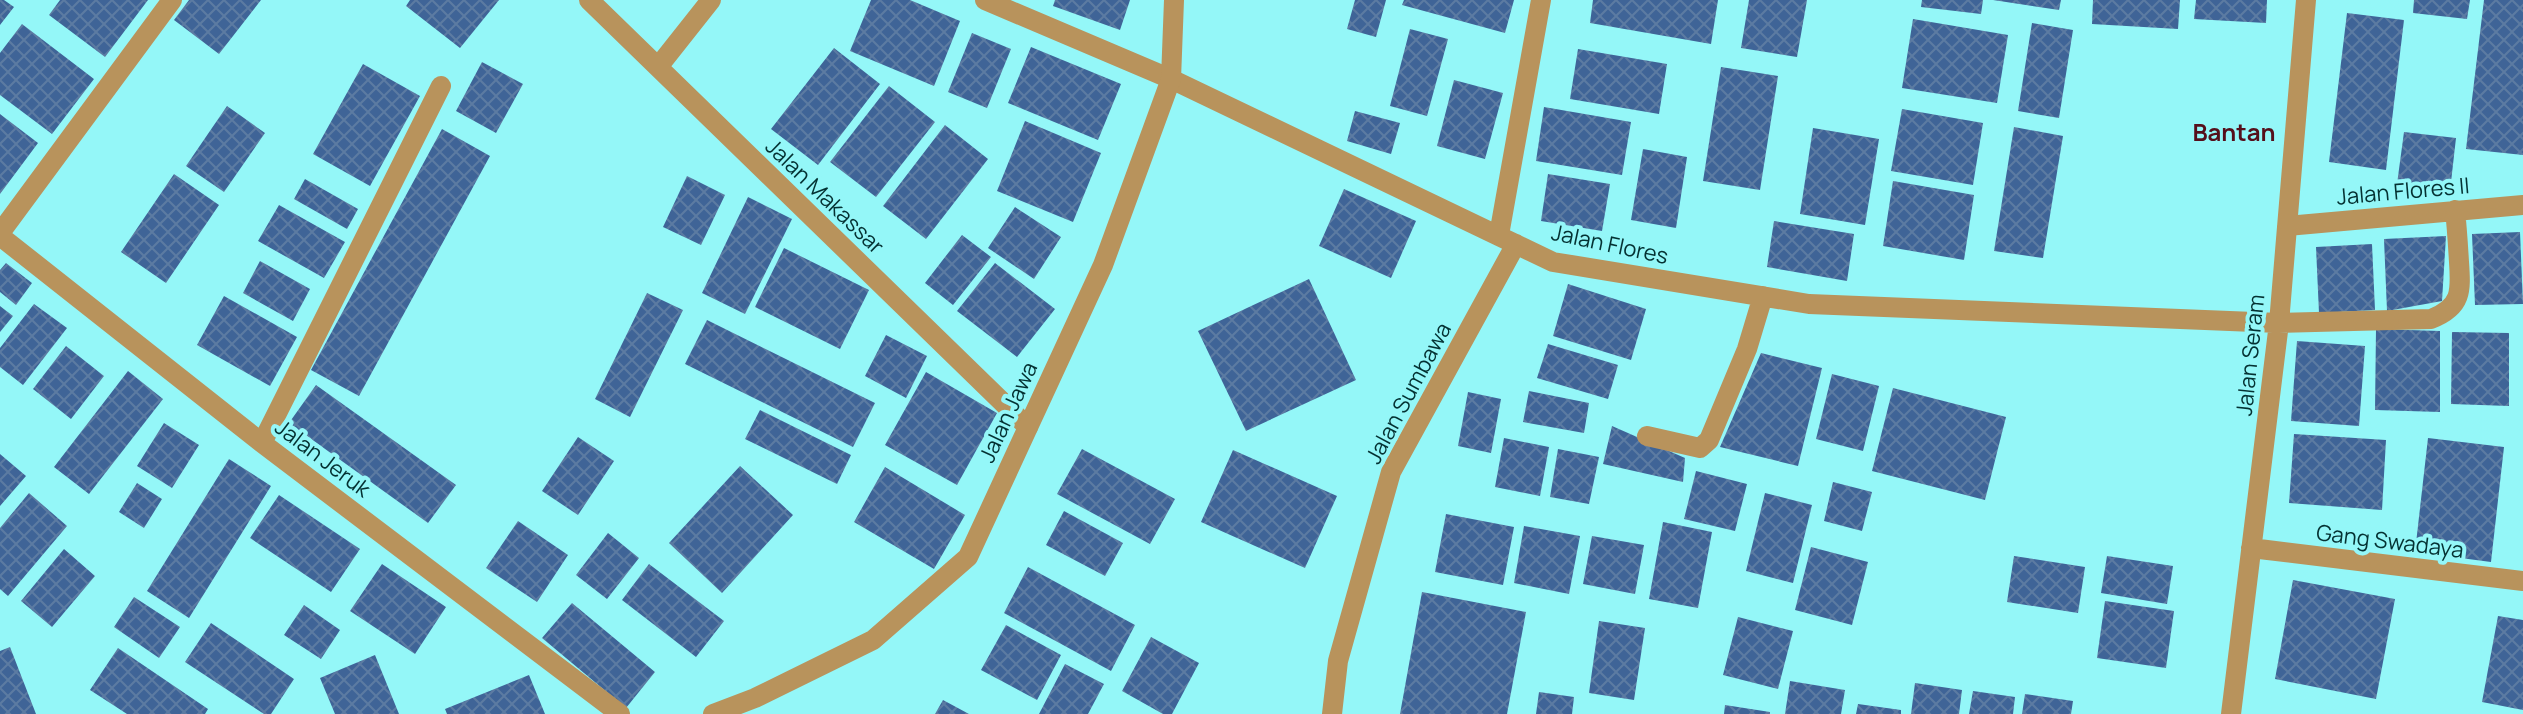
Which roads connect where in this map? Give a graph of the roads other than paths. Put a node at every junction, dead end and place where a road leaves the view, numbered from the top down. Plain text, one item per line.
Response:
1 (172, 0) edge
2 (589, 0) edge
3 (711, 0) edge
4 (985, 0) edge
5 (1174, 0) edge
6 (1541, 0) edge
7 (2306, 0) edge
8 (658, 67) junction
9 (1171, 79) junction
10 (441, 86) dead end
11 (2523, 205) edge
12 (2455, 210) junction
13 (2287, 226) junction
14 (0, 234) edge
15 (1508, 240) junction
16 (1763, 296) junction
17 (2279, 323) junction
18 (1028, 427) junction
19 (1647, 436) dead end
20 (262, 443) junction
21 (2251, 548) junction
22 (2523, 581) edge
23 (620, 714) edge
24 (713, 714) edge
25 (1332, 714) edge
26 (2231, 714) edge

1 - 14 street
2 - 8 street, Jalan Makassar
3 - 8 street
4 - 9 street, Jalan Flores
5 - 9 street, Jalan Jawa
6 - 15 street, Jalan Sumbawa
7 - 13 street, Jalan Seram
8 - 18 street, Jalan Makassar
9 - 15 street, Jalan Flores
9 - 18 street, Jalan Jawa
10 - 20 street
11 - 12 street, Jalan Flores II
12 - 13 street, Jalan Flores II
12 - 17 street, Jalan Flores
13 - 17 street, Jalan Seram
14 - 20 street, Jalan Jeruk
15 - 16 street, Jalan Flores
15 - 25 street, Jalan Sumbawa
16 - 17 street, Jalan Flores
16 - 19 street
17 - 21 street, Jalan Seram
18 - 24 street, Jalan Jawa
20 - 23 street, Jalan Jeruk
21 - 22 street, Gang Swadaya
21 - 26 street, Jalan Seram

